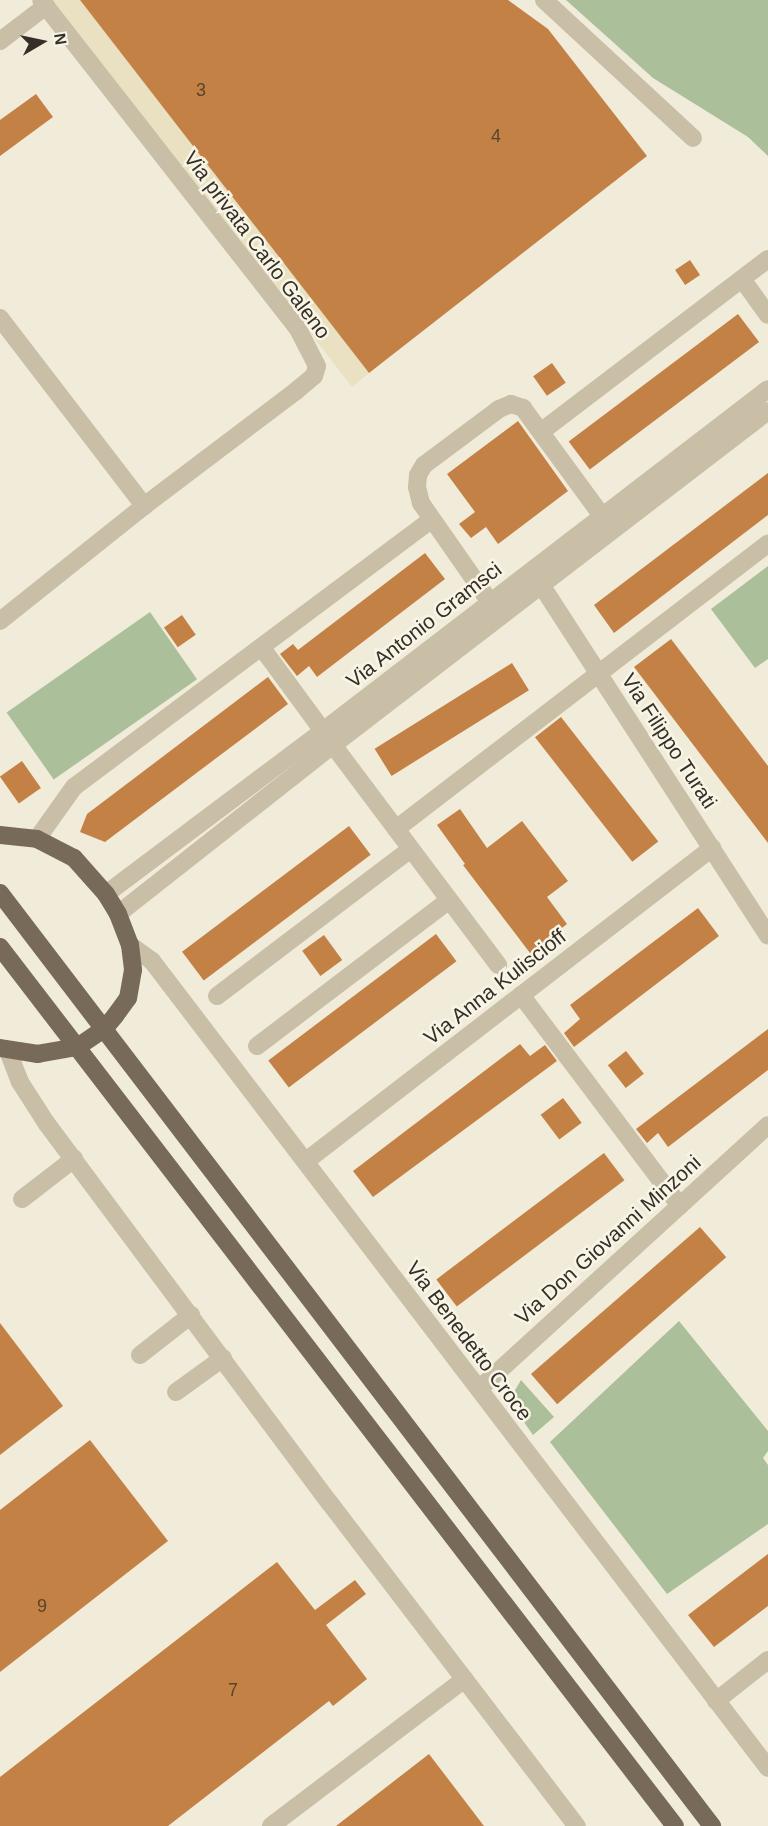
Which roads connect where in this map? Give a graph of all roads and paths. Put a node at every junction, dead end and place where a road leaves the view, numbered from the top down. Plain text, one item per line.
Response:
1 (544, 0) edge
2 (43, 3) edge
3 (0, 41) edge
4 (693, 138) dead end
5 (768, 259) edge
6 (742, 279) junction
7 (768, 315) edge
8 (0, 318) edge
9 (768, 389) edge
10 (768, 411) edge
11 (542, 431) junction
12 (144, 506) junction
13 (602, 516) junction
14 (431, 520) junction
15 (768, 544) edge
16 (537, 578) junction
17 (0, 599) edge
18 (490, 602) junction
19 (18, 607) junction
20 (0, 621) edge
21 (262, 648) junction
22 (600, 674) junction
23 (328, 738) junction
24 (396, 829) junction
25 (0, 835) edge
26 (37, 838) junction
27 (712, 848) junction
28 (411, 849) junction
29 (0, 893) edge
30 (106, 894) junction
31 (449, 900) junction
32 (118, 914) junction
33 (768, 936) edge
34 (130, 945) junction
35 (0, 947) edge
36 (498, 965) dead end
37 (521, 995) junction
38 (217, 996) dead end
39 (104, 1029) junction
40 (257, 1046) dead end
41 (77, 1047) junction
42 (4, 1050) edge
43 (768, 1125) edge
44 (74, 1159) junction
45 (306, 1161) junction
46 (22, 1199) dead end
47 (680, 1206) junction
48 (192, 1315) junction
49 (140, 1355) dead end
50 (223, 1358) junction
51 (479, 1389) junction
52 (176, 1392) dead end
53 (768, 1660) edge
54 (465, 1679) junction
55 (716, 1701) junction
56 (768, 1768) edge
57 (271, 1826) edge
58 (577, 1826) edge
59 (675, 1826) edge
60 (712, 1826) edge

1 - 4 street
2 - 3 street
2 - 12 street, Via privata Carlo Galeno
5 - 6 street
6 - 7 street
6 - 11 street
8 - 12 street
9 - 13 street, Via Antonio Gramsci
10 - 16 street, Via Antonio Gramsci
11 - 13 street
11 - 14 street
12 - 19 street, Via privata Carlo Galeno
13 - 16 street, Via Antonio Gramsci
14 - 18 street
14 - 21 street
15 - 22 street
16 - 18 street, Via Antonio Gramsci
16 - 22 street, Via Filippo Turati
16 - 23 street, Via Antonio Gramsci
17 - 19 street
18 - 23 street, Via Antonio Gramsci
19 - 20 street, Via privata Carlo Galeno
21 - 23 street
21 - 26 street
22 - 24 street
22 - 27 street, Via Filippo Turati
23 - 24 street
23 - 30 street, Via Antonio Gramsci
23 - 32 street, Via Antonio Gramsci
24 - 28 street
25 - 26 main road
26 - 30 main road
27 - 33 street, Via Filippo Turati
27 - 37 street, Via Anna Kuliscioff
28 - 31 street
28 - 38 street
29 - 39 main road
30 - 32 main road
31 - 36 street
31 - 40 street
32 - 34 main road
34 - 39 main road
34 - 45 street, Via Benedetto Croce
35 - 41 main road
37 - 45 street, Via Anna Kuliscioff
37 - 47 street
39 - 41 main road
39 - 60 main road
41 - 42 main road
41 - 59 main road
42 - 44 street
43 - 47 street, Via Don Giovanni Minzoni
44 - 46 street
44 - 48 street
45 - 51 street, Via Benedetto Croce
47 - 51 street, Via Don Giovanni Minzoni
48 - 49 street
48 - 50 street
50 - 52 street
50 - 54 street
51 - 55 street, Via Benedetto Croce
53 - 55 street
54 - 57 street
54 - 58 street
55 - 56 street, Via Benedetto Croce

